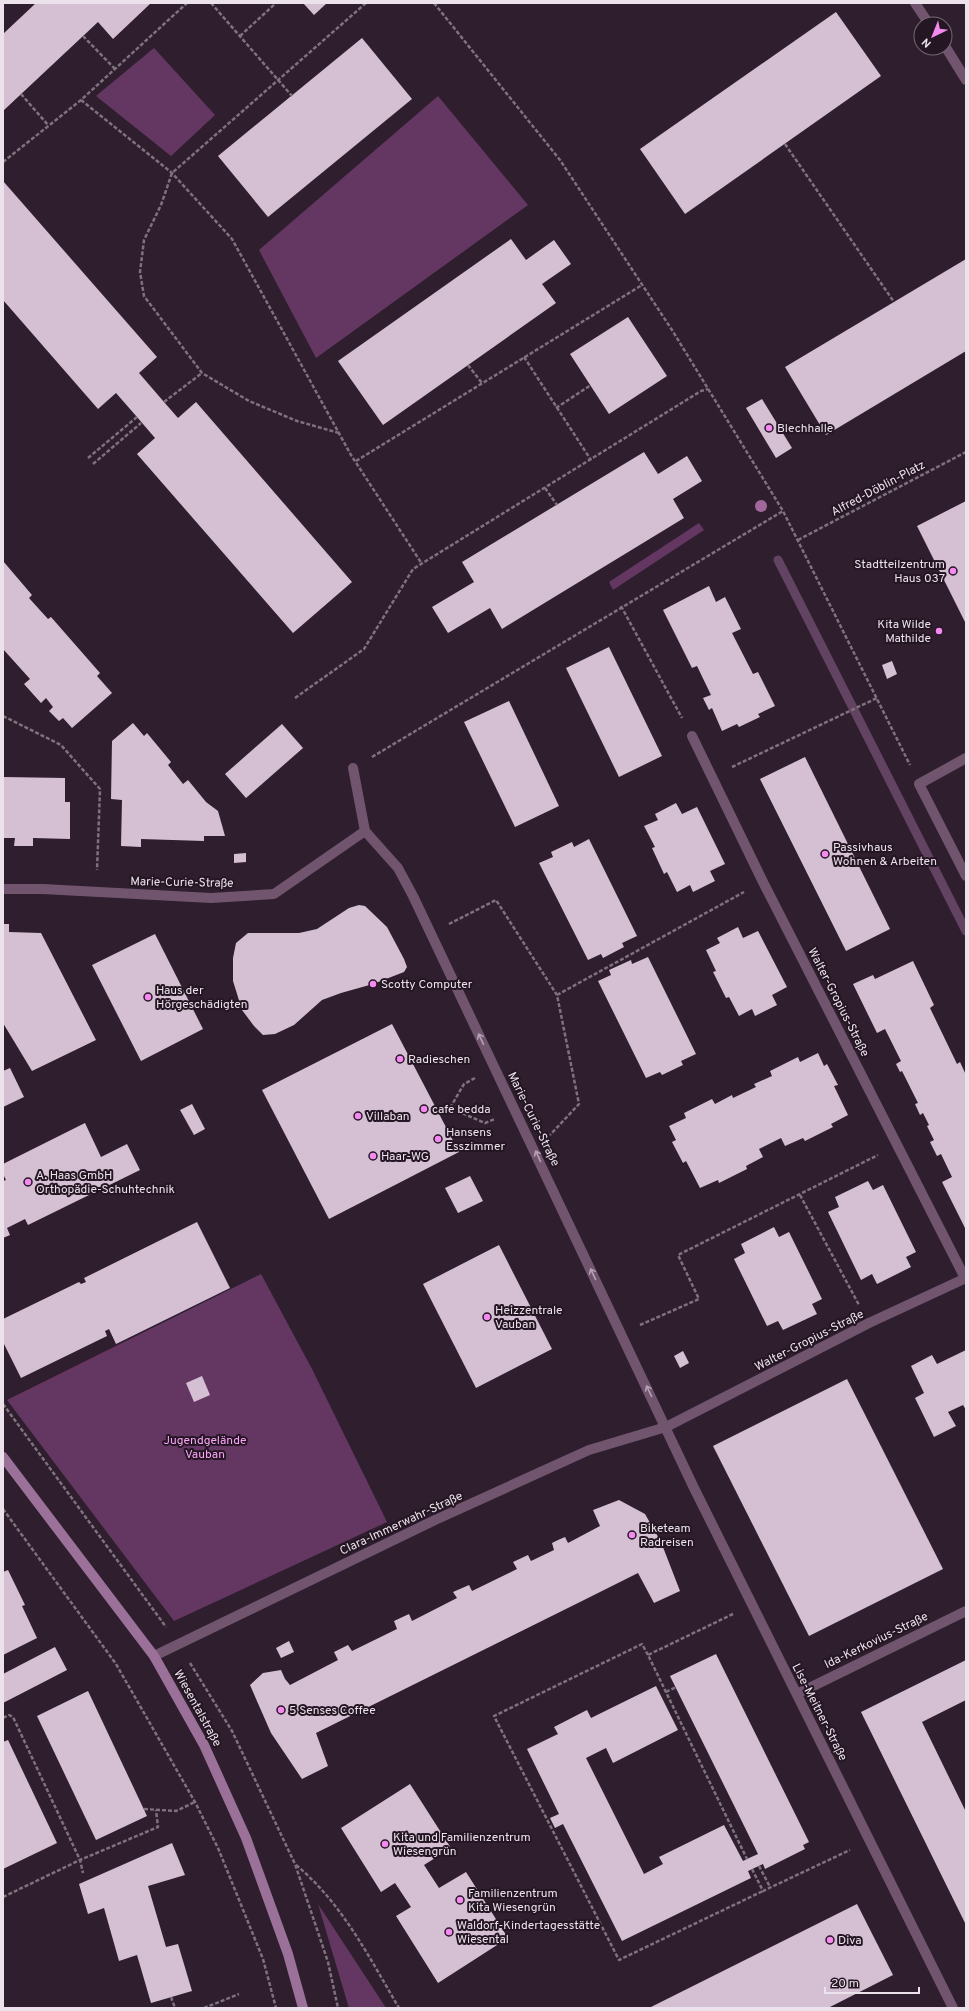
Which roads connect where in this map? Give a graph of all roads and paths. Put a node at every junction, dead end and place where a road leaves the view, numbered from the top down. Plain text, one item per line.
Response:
1 (187, 3) edge
2 (211, 3) edge
3 (276, 3) edge
4 (366, 3) edge
5 (434, 3) edge
6 (914, 3) edge
7 (923, 16) edge
8 (83, 36) dead end
9 (240, 36) junction
10 (951, 56) edge
11 (115, 69) junction
12 (966, 80) edge
13 (279, 81) junction
14 (21, 94) dead end
15 (292, 96) dead end
16 (81, 100) junction
17 (48, 125) junction
18 (786, 144) dead end
19 (3, 162) edge
20 (172, 173) junction
21 (642, 285) junction
22 (894, 302) dead end
23 (524, 357) junction
24 (468, 365) dead end
25 (202, 373) junction
26 (482, 383) junction
27 (590, 385) dead end
28 (708, 389) junction
29 (164, 402) dead end
30 (556, 408) junction
31 (137, 417) dead end
32 (141, 423) dead end
33 (339, 433) junction
34 (966, 452) edge
35 (88, 458) dead end
36 (591, 460) junction
37 (356, 461) junction
38 (93, 464) dead end
39 (545, 488) junction
40 (557, 505) dead end
41 (783, 511) junction
42 (798, 540) junction
43 (422, 564) junction
44 (621, 606) junction
45 (295, 698) dead end
46 (877, 698) junction
47 (3, 716) edge
48 (692, 736) joint
49 (966, 758) edge
50 (353, 768) joint
51 (711, 777) junction
52 (919, 784) junction
53 (365, 831) junction
54 (966, 876) edge
55 (763, 882) junction
56 (3, 889) edge
57 (96, 893) junction
58 (447, 925) dead end
59 (557, 994) junction
60 (494, 1065) junction
61 (516, 1111) junction
62 (552, 1134) dead end
63 (898, 1145) junction
64 (800, 1194) junction
65 (966, 1278) edge
66 (869, 1323) junction
67 (622, 1333) junction
68 (3, 1404) edge
69 (666, 1427) junction
70 (3, 1457) edge
71 (3, 1509) edge
72 (752, 1605) junction
73 (966, 1611) edge
74 (179, 1644) junction
75 (648, 1655) junction
76 (154, 1656) junction
77 (676, 1687) dead end
78 (666, 1692) junction
79 (796, 1694) junction
80 (3, 1718) edge
81 (195, 1802) junction
82 (144, 1809) dead end
83 (156, 1810) junction
84 (870, 1841) junction
85 (747, 1859) dead end
86 (80, 1860) junction
87 (295, 1864) junction
88 (759, 1866) dead end
89 (752, 1869) dead end
90 (84, 1873) dead end
91 (770, 1887) junction
92 (762, 1891) junction
93 (3, 1897) edge
94 (240, 1994) dead end
95 (171, 1997) dead end
96 (175, 2008) edge
97 (204, 2008) edge
98 (276, 2008) edge
99 (303, 2008) edge
100 (338, 2008) edge
101 (399, 2008) edge
102 (953, 2008) edge

1 - 11 path
2 - 9 path
3 - 9 path
4 - 13 path
5 - 21 path
6 - 7 street
8 - 11 path
9 - 13 path
10 - 12 street
11 - 16 path
13 - 15 path
13 - 20 path
14 - 17 path
16 - 17 path
16 - 20 path
17 - 19 path
18 - 22 path
20 - 25 path
20 - 33 path
21 - 23 path
21 - 28 path
23 - 26 path
23 - 30 path
24 - 26 path
25 - 29 path
25 - 33 path
26 - 37 path
27 - 30 path
28 - 36 path
28 - 41 path
30 - 36 path
31 - 35 path
32 - 38 path
33 - 37 path
34 - 42 path, Alfred-Döblin-Platz
36 - 39 path
37 - 43 path
39 - 40 path
39 - 43 path
41 - 42 path
41 - 44 path
42 - 46 path
43 - 45 path
44 - 48 path
44 - 50 path
46 - 51 path
46 - 52 path
47 - 57 path
48 - 51 street, Walter-Gropius-Straße
49 - 52 street
50 - 53 street
51 - 55 street, Walter-Gropius-Straße
52 - 54 street
53 - 57 street, Marie-Curie-Straße
60 -> 53 street, Marie-Curie-Straße
55 - 59 path
55 - 63 street, Walter-Gropius-Straße
56 - 57 street, Marie-Curie-Straße
58 - 59 path
59 - 62 path
60 - 61 street, Marie-Curie-Straße
60 - 61 path
67 -> 61 street, Marie-Curie-Straße
63 - 64 path
63 - 65 street, Walter-Gropius-Straße
64 - 66 path
64 - 67 path
65 - 66 street, Walter-Gropius-Straße
66 - 69 street, Walter-Gropius-Straße
69 -> 67 street, Marie-Curie-Straße
68 - 74 path
69 - 72 street, Lise-Meitner-Straße
69 - 74 street, Clara-Immerwahr-Straße
70 - 76 main road, Wiesentalstraße
71 - 81 path
72 - 75 path
72 - 79 street, Lise-Meitner-Straße
73 - 79 street, Ida-Kerkovius-Straße
74 - 76 street, Clara-Immerwahr-Straße
74 - 87 path
75 - 78 path
75 - 92 path
76 - 99 main road, Wiesentalstraße
77 - 78 path
78 - 85 path
79 - 84 street, Lise-Meitner-Straße
80 - 86 path
81 - 83 path
81 - 98 path
82 - 83 path
83 - 86 path
84 - 91 path
84 - 102 street, Lise-Meitner-Straße
86 - 90 path
86 - 93 path
87 - 100 path
87 - 101 path
88 - 91 path
89 - 92 path
91 - 92 path
94 - 97 path
95 - 96 path

